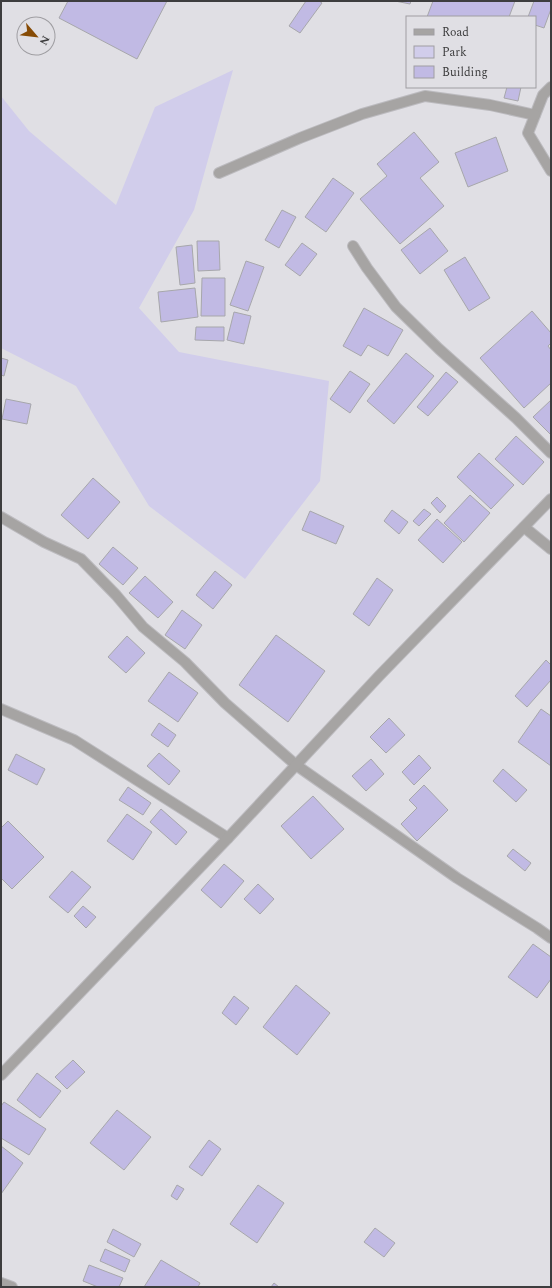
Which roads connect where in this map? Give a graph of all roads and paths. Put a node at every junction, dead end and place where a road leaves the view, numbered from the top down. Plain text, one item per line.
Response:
1 (551, 87) edge
2 (535, 115) junction
3 (551, 171) edge
4 (219, 173) dead end
5 (353, 246) dead end
6 (551, 453) edge
7 (551, 499) edge
8 (1, 517) edge
9 (524, 527) junction
10 (551, 550) edge
11 (1, 709) edge
12 (296, 765) junction
13 (228, 838) junction
14 (551, 938) edge
15 (1, 1075) edge
16 (1, 1283) edge
17 (12, 1287) edge

1 - 2 street
2 - 3 street
2 - 4 street
5 - 6 street
7 - 9 street
8 - 12 street
9 - 10 street
9 - 12 street
11 - 13 street
12 - 13 street
12 - 14 street
13 - 15 street
16 - 17 street

